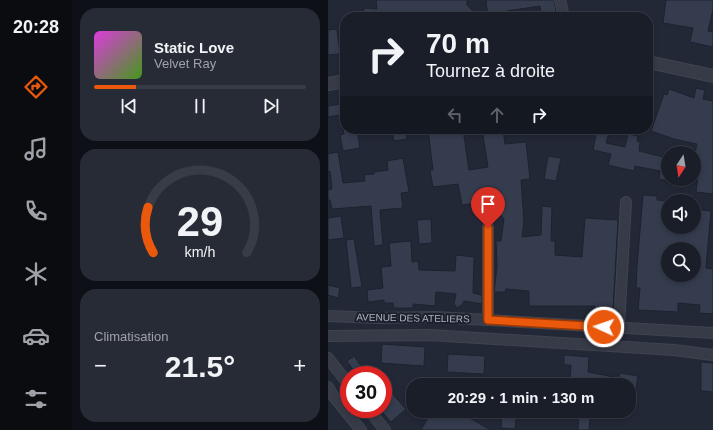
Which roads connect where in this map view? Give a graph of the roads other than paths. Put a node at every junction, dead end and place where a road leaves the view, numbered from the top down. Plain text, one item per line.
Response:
1 (560, 0) edge
2 (563, 12) edge
3 (653, 63) edge
4 (713, 76) edge
5 (340, 82) edge
6 (328, 84) edge
7 (626, 202) dead end
8 (488, 228) dead end
9 (328, 316) edge
10 (488, 320) junction
11 (619, 327) junction
12 (713, 333) edge
13 (328, 336) edge
14 (713, 356) edge
15 (328, 358) edge
16 (340, 373) edge
17 (328, 387) edge
18 (375, 418) edge
19 (361, 430) edge
20 (385, 430) edge

1 - 2 street
3 - 4 street
5 - 6 street
7 - 11 street
8 - 10 street
9 - 10 street, AVENUE DES ATELIERS
10 - 11 street, AVENUE DES ATELIERS
11 - 12 street, AVENUE DES ATELIERS
13 - 14 street
15 - 16 street
17 - 19 street
18 - 20 street

